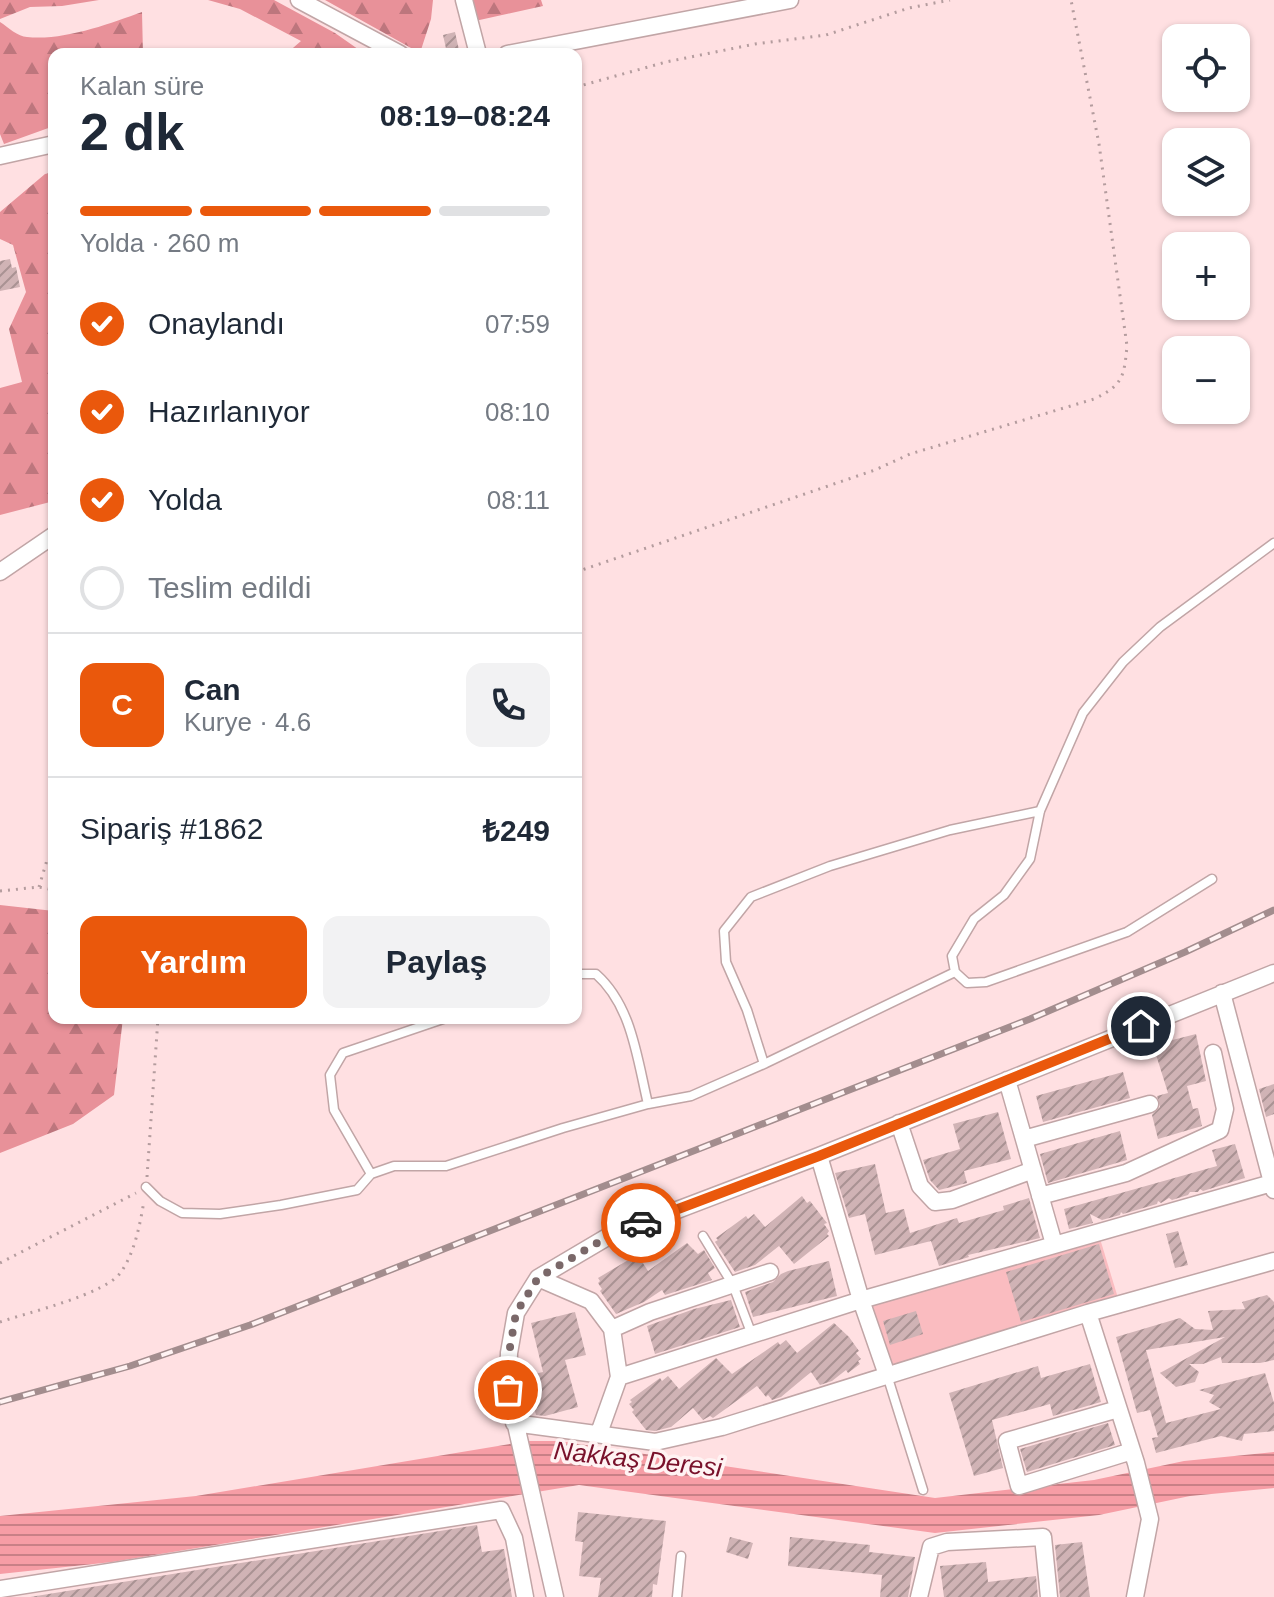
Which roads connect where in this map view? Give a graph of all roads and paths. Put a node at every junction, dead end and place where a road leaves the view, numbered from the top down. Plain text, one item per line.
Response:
1 (299, 0) edge
2 (464, 0) edge
3 (790, 0) edge
4 (950, 0) edge
5 (1071, 0) edge
6 (389, 48) edge
7 (476, 48) edge
8 (538, 48) edge
9 (582, 85) edge
10 (48, 145) edge
11 (0, 156) edge
12 (48, 539) edge
13 (1274, 543) edge
14 (582, 570) edge
15 (0, 572) edge
16 (1040, 811) junction
17 (48, 859) edge
18 (1212, 879) dead end
19 (39, 887) junction
20 (48, 889) edge
21 (0, 891) edge
22 (955, 972) junction
23 (1274, 973) edge
24 (582, 974) edge
25 (1222, 993) junction
26 (158, 1024) edge
27 (428, 1024) edge
28 (1213, 1053) dead end
29 (764, 1064) junction
30 (1007, 1080) junction
31 (648, 1104) junction
32 (1150, 1104) dead end
33 (899, 1123) junction
34 (1266, 1128) edge
35 (1024, 1139) junction
36 (819, 1156) junction
37 (1033, 1170) junction
38 (371, 1174) junction
39 (1273, 1186) edge
40 (146, 1187) junction
41 (1040, 1196) junction
42 (703, 1236) dead end
43 (1054, 1244) junction
44 (1274, 1261) edge
45 (0, 1263) edge
46 (770, 1272) dead end
47 (538, 1278) junction
48 (733, 1285) junction
49 (861, 1300) junction
50 (1088, 1313) junction
51 (0, 1322) edge
52 (612, 1329) junction
53 (752, 1336) junction
54 (887, 1375) junction
55 (619, 1377) junction
56 (1118, 1409) junction
57 (514, 1423) junction
58 (599, 1433) junction
59 (1134, 1457) junction
60 (923, 1490) dead end
61 (681, 1556) dead end
62 (0, 1589) edge
63 (525, 1597) edge
64 (555, 1597) edge
65 (677, 1597) edge
66 (919, 1597) edge
67 (1049, 1597) edge
68 (1135, 1597) edge

1 - 6 street
2 - 7 street
3 - 8 street
4 - 9 path
5 - 14 path
10 - 11 street
12 - 15 street
13 - 16 lane
16 - 22 lane
16 - 29 lane
17 - 19 path
18 - 22 lane
19 - 20 path
19 - 21 path
22 - 29 lane
23 - 25 street
24 - 31 lane
25 - 30 street
25 - 34 street
26 - 40 path
27 - 38 lane
28 - 41 street
29 - 31 lane
30 - 33 street
30 - 35 street
31 - 38 lane
32 - 35 street
33 - 36 street
33 - 37 street
34 - 39 street
35 - 37 street
36 - 47 street
36 - 49 street
37 - 41 street
38 - 40 lane
39 - 43 street
40 - 45 path
40 - 51 path
41 - 43 street
42 - 48 lane
43 - 49 street
44 - 50 street
46 - 48 street
47 - 52 street
47 - 57 street
48 - 52 street
48 - 53 lane
49 - 53 street
49 - 54 street
50 - 54 street
50 - 56 street
52 - 55 street
53 - 55 street
54 - 58 street
54 - 60 lane
55 - 58 street
56 - 59 street
56 - 59 street
57 - 58 street
57 - 64 street
59 - 68 street
61 - 65 lane
62 - 63 street
66 - 67 street

